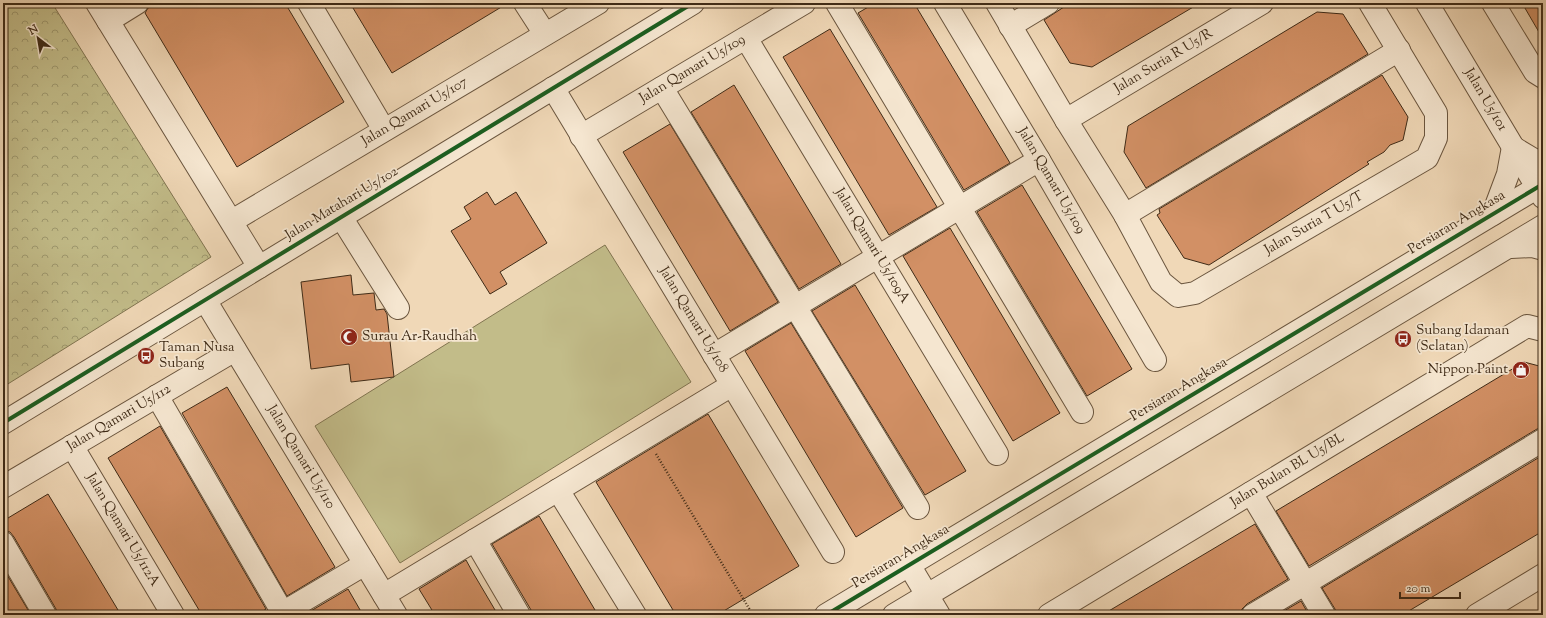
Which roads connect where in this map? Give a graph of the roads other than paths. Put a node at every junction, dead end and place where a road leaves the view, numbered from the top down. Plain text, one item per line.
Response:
1 (137, 3) edge
2 (309, 3) edge
3 (525, 3) edge
4 (598, 3) edge
5 (693, 3) edge
6 (804, 3) edge
7 (837, 3) edge
8 (945, 3) edge
9 (997, 3) edge
10 (1048, 3) edge
11 (1262, 3) edge
12 (1370, 3) edge
13 (1427, 3) edge
14 (1493, 3) edge
15 (102, 12) edge
16 (1010, 26) junction
17 (545, 34) junction
18 (746, 38) junction
19 (1399, 50) junction
20 (1543, 77) edge
21 (553, 88) junction
22 (662, 88) junction
23 (1066, 120) junction
24 (384, 130) junction
25 (581, 136) junction
26 (1513, 147) junction
27 (1039, 160) junction
28 (1543, 163) edge
29 (1541, 189) edge
30 (959, 208) junction
31 (1125, 214) junction
32 (1493, 214) junction
33 (342, 217) junction
34 (232, 221) junction
35 (1543, 226) edge
36 (1511, 246) junction
37 (1543, 249) edge
38 (877, 256) junction
39 (259, 267) junction
40 (204, 300) junction
41 (795, 306) junction
42 (398, 308) dead end
43 (1535, 328) edge
44 (235, 350) junction
45 (714, 355) junction
46 (1155, 360) dead end
47 (732, 385) junction
48 (157, 396) junction
49 (1082, 412) dead end
50 (3, 423) edge
51 (1543, 440) edge
52 (72, 446) junction
53 (997, 454) dead end
54 (3, 487) edge
55 (558, 490) junction
56 (1251, 493) junction
57 (918, 508) dead end
58 (475, 540) junction
59 (3, 543) edge
60 (833, 552) dead end
61 (365, 564) junction
62 (909, 565) junction
63 (1543, 575) edge
64 (1305, 584) junction
65 (384, 595) junction
66 (927, 595) junction
67 (282, 614) edge
68 (45, 615) edge
69 (173, 615) edge
70 (396, 615) edge
71 (520, 615) edge
72 (635, 615) edge
73 (826, 615) edge
74 (894, 615) edge
75 (939, 615) edge
76 (1049, 615) edge
77 (1253, 615) edge
78 (1324, 615) edge
79 (1477, 615) edge

1 - 15 street
2 - 24 street
3 - 17 street
4 - 17 street, Jalan Qamari U5/107
5 - 21 street, Jalan Matahari U5/102
6 - 18 street, Jalan Qamari U5/109
7 - 30 street
8 - 27 street, Jalan Qamari U5/109
9 - 16 street
10 - 16 street
11 - 23 street, Jalan Suria R U5/R
12 - 19 street
13 - 26 street, Jalan U5/101
14 - 20 street
15 - 34 street
16 - 23 street
17 - 24 street, Jalan Qamari U5/107
18 - 22 street, Jalan Qamari U5/109
18 - 38 street, Jalan Qamari U5/109A
19 - 31 street
19 - 31 street, Jalan Suria T U5/T
21 - 25 street, Jalan Qamari U5/108
21 - 33 street, Jalan Matahari U5/102
22 - 25 street, Jalan Qamari U5/109
22 - 41 street
23 - 31 street
24 - 34 street, Jalan Qamari U5/107
25 - 45 street, Jalan Qamari U5/108
26 - 28 street
26 - 29 street, Jalan U5/101
26 - 32 street
27 - 30 street
27 - 46 street, Jalan Qamari U5/109
29 - 32 street, Persiaran Angkasa
30 - 38 street
30 - 49 street
32 - 62 street, Persiaran Angkasa
33 - 39 street, Jalan Matahari U5/102
33 - 42 street
34 - 39 street
35 - 36 street
36 - 37 street
36 - 66 street
38 - 41 street
38 - 53 street, Jalan Qamari U5/109A
39 - 40 street, Jalan Matahari U5/102
40 - 44 street, Jalan Qamari U5/110
40 - 50 street, Jalan Matahari U5/102
41 - 45 street
41 - 57 street
43 - 56 street, Jalan Bulan BL U5/BL
44 - 48 street, Jalan Qamari U5/112
44 - 61 street, Jalan Qamari U5/110
45 - 47 street, Jalan Qamari U5/108
47 - 55 street
47 - 60 street, Jalan Qamari U5/108
48 - 52 street, Jalan Qamari U5/112
48 - 67 street
51 - 64 street
52 - 54 street, Jalan Qamari U5/112
52 - 69 street, Jalan Qamari U5/112A
55 - 58 street
55 - 72 street
56 - 64 street
56 - 76 street, Jalan Bulan BL U5/BL
58 - 65 street
58 - 71 street
59 - 68 street
61 - 65 street, Jalan Qamari U5/110
61 - 67 street
62 - 66 street
62 - 73 street, Persiaran Angkasa
63 - 79 street
64 - 77 street
64 - 78 street
65 - 70 street, Jalan Qamari U5/110
66 - 74 street
66 - 75 street

